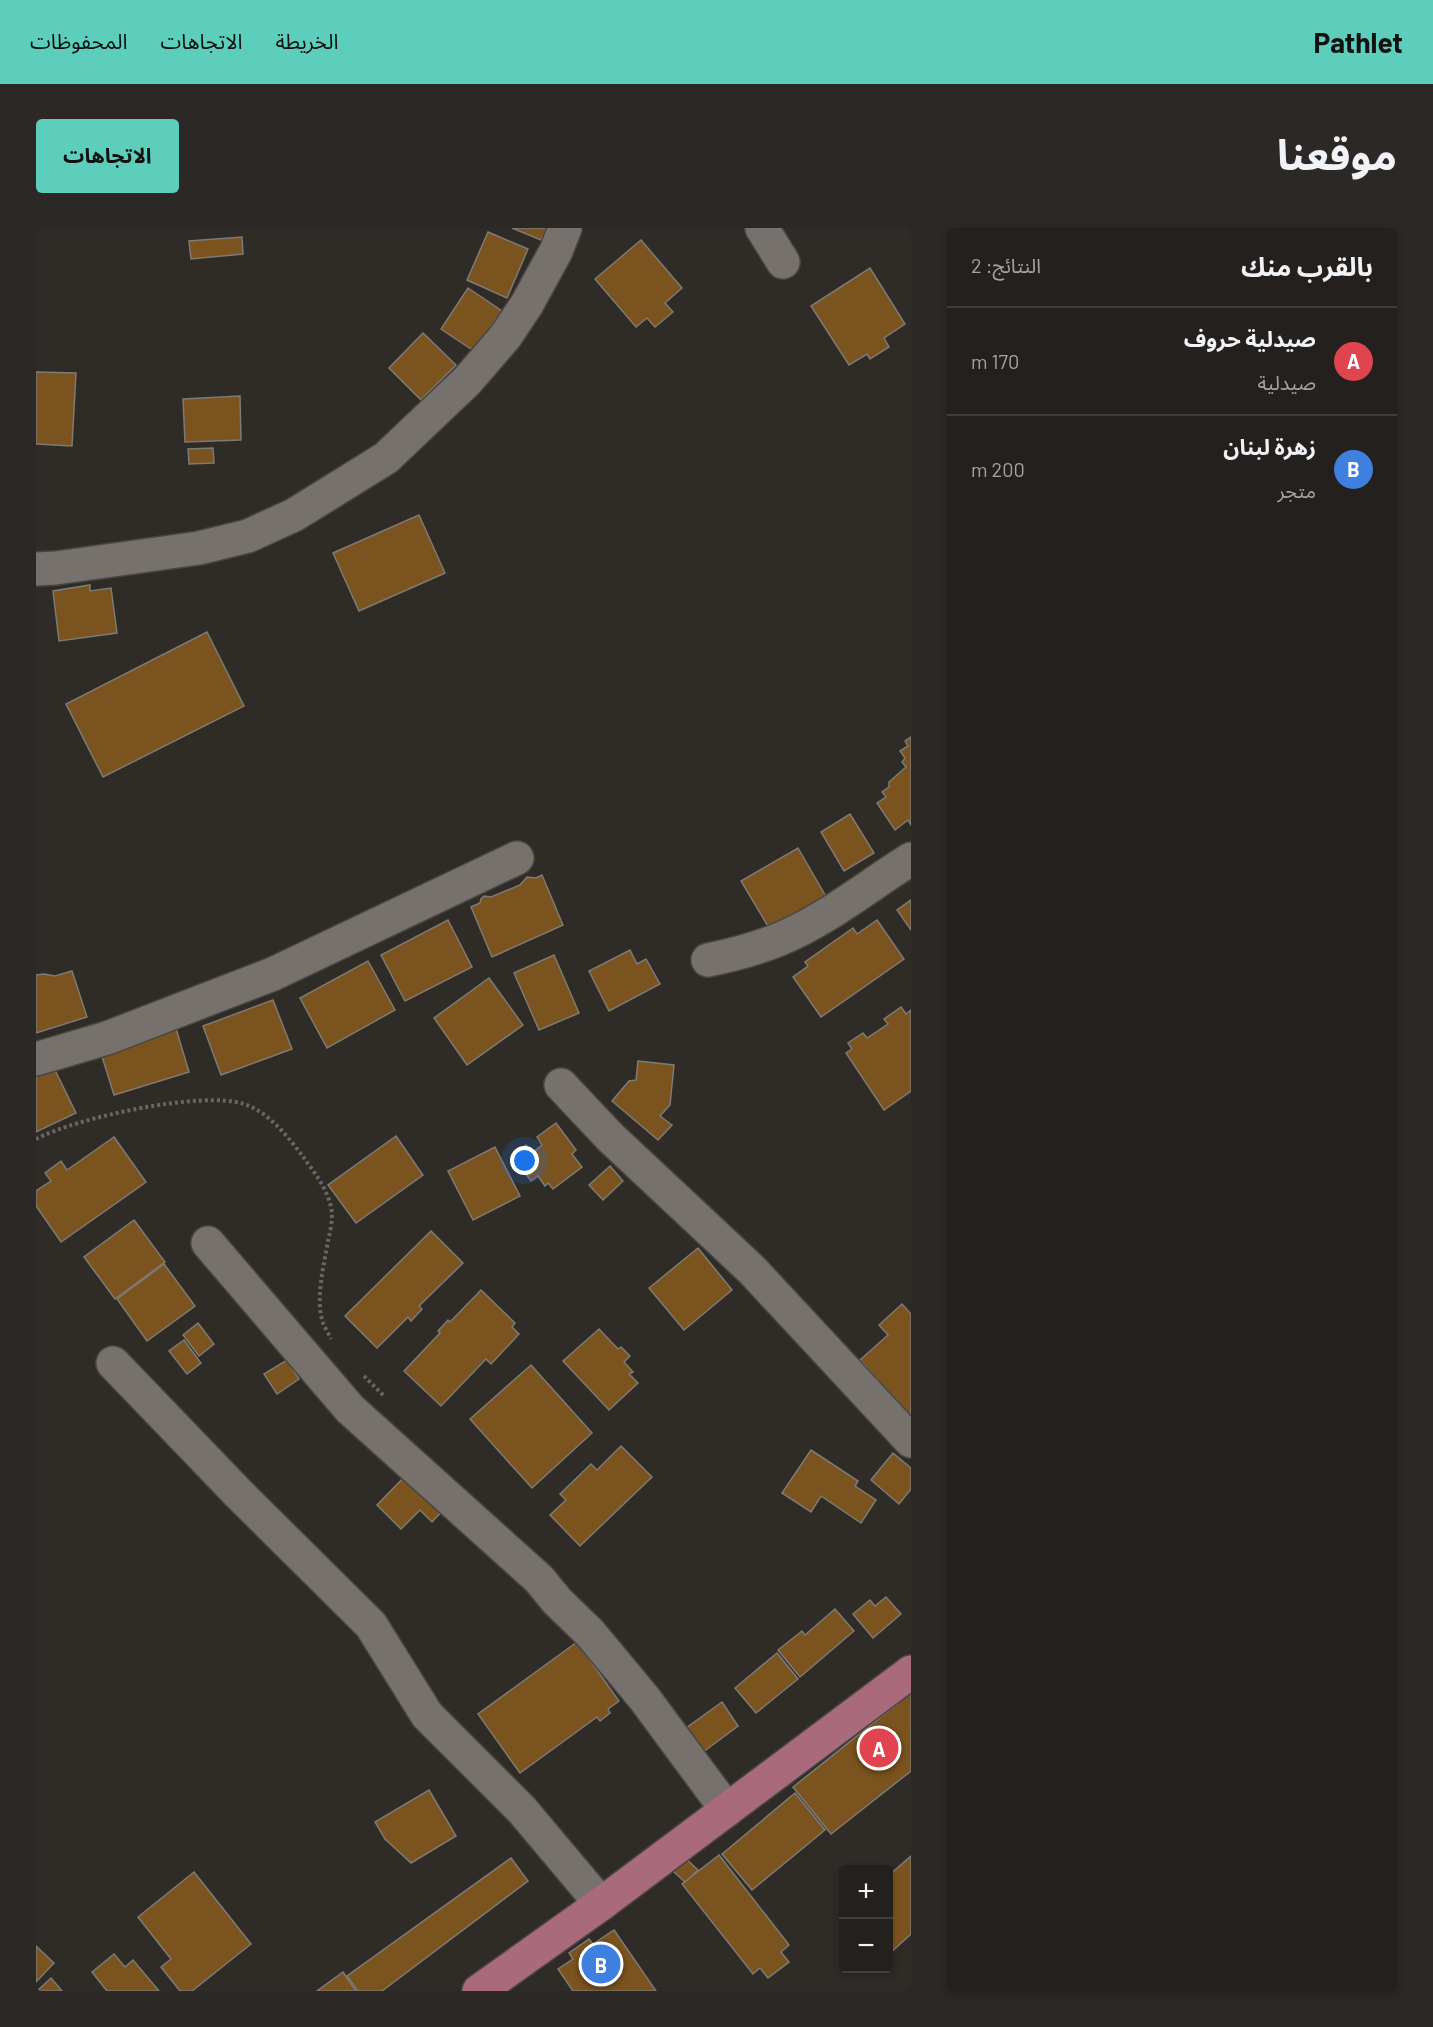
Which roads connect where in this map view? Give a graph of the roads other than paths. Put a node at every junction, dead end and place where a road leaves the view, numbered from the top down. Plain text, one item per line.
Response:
1 (565, 228) edge
2 (762, 228) edge
3 (783, 262) dead end
4 (36, 569) edge
5 (518, 858) dead end
6 (911, 859) edge
7 (708, 960) dead end
8 (36, 1059) edge
9 (561, 1085) dead end
10 (208, 1243) dead end
11 (113, 1362) dead end
12 (911, 1441) edge
13 (911, 1672) edge
14 (727, 1810) junction
15 (601, 1904) junction
16 (479, 1991) edge

1 - 4 street
2 - 3 street
5 - 8 street
6 - 7 street
9 - 12 street
10 - 14 street
11 - 15 street
13 - 14 main road
14 - 15 main road
15 - 16 main road

